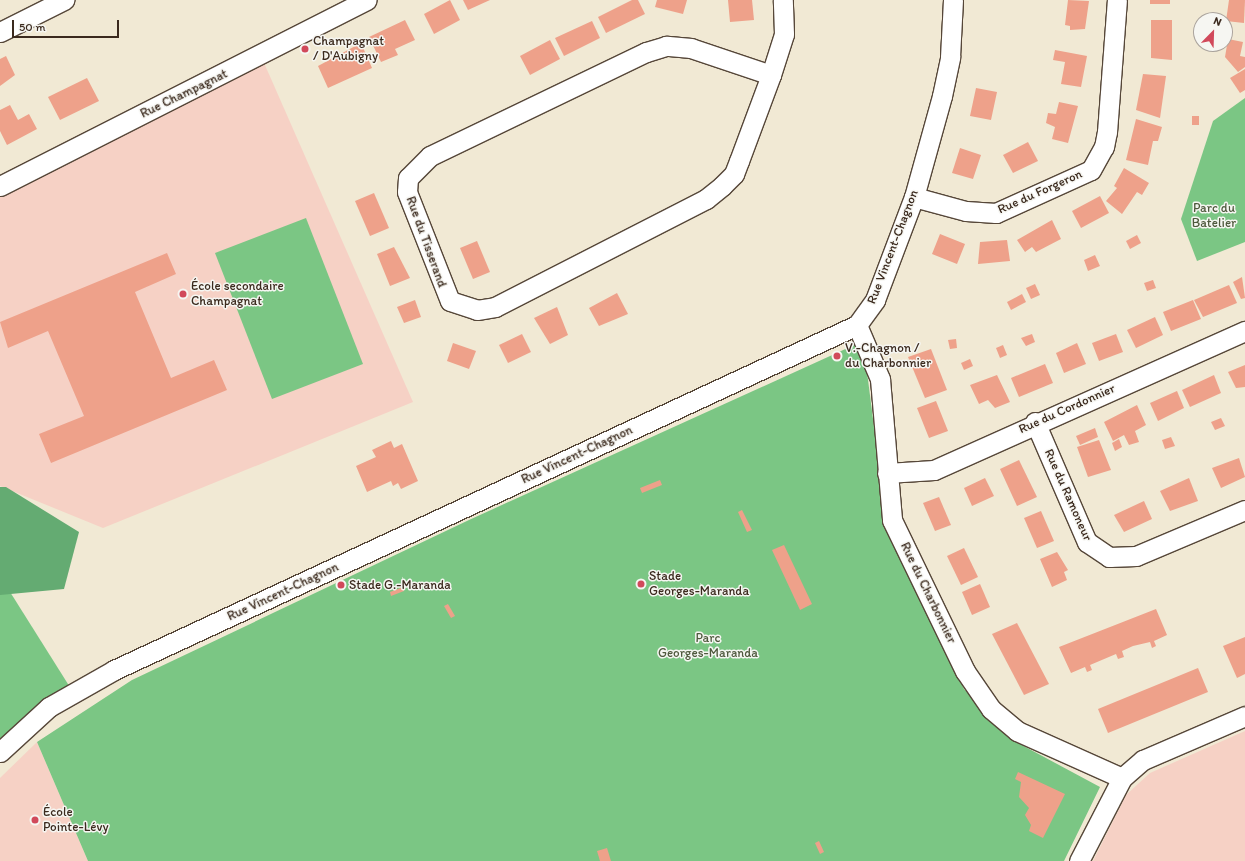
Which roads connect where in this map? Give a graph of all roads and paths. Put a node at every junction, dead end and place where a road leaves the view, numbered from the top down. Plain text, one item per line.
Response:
1 (64, 0) edge
2 (367, 0) edge
3 (783, 0) edge
4 (953, 0) edge
5 (1116, 0) edge
6 (344, 5) edge
7 (0, 32) edge
8 (771, 75) junction
9 (0, 186) edge
10 (914, 197) junction
11 (857, 325) junction
12 (1245, 331) edge
13 (1035, 422) junction
14 (887, 473) junction
15 (1245, 510) edge
16 (1245, 716) edge
17 (0, 752) edge
18 (1122, 778) junction
19 (1079, 861) edge

1 - 7 street
2 - 6 street, Rue Champagnat
3 - 8 street, Rue du Tisserand
4 - 10 street, Rue Vincent-Chagnon
5 - 10 street, Rue du Forgeron
6 - 9 street, Rue Champagnat
8 - 8 street, Rue du Tisserand
10 - 11 street, Rue Vincent-Chagnon
11 - 14 street, Rue du Charbonnier
11 - 17 street, Rue Vincent-Chagnon
12 - 13 street, Rue du Cordonnier
13 - 14 street, Rue du Cordonnier
13 - 15 street, Rue du Ramoneur
14 - 18 street, Rue du Charbonnier
16 - 18 street
18 - 19 street

